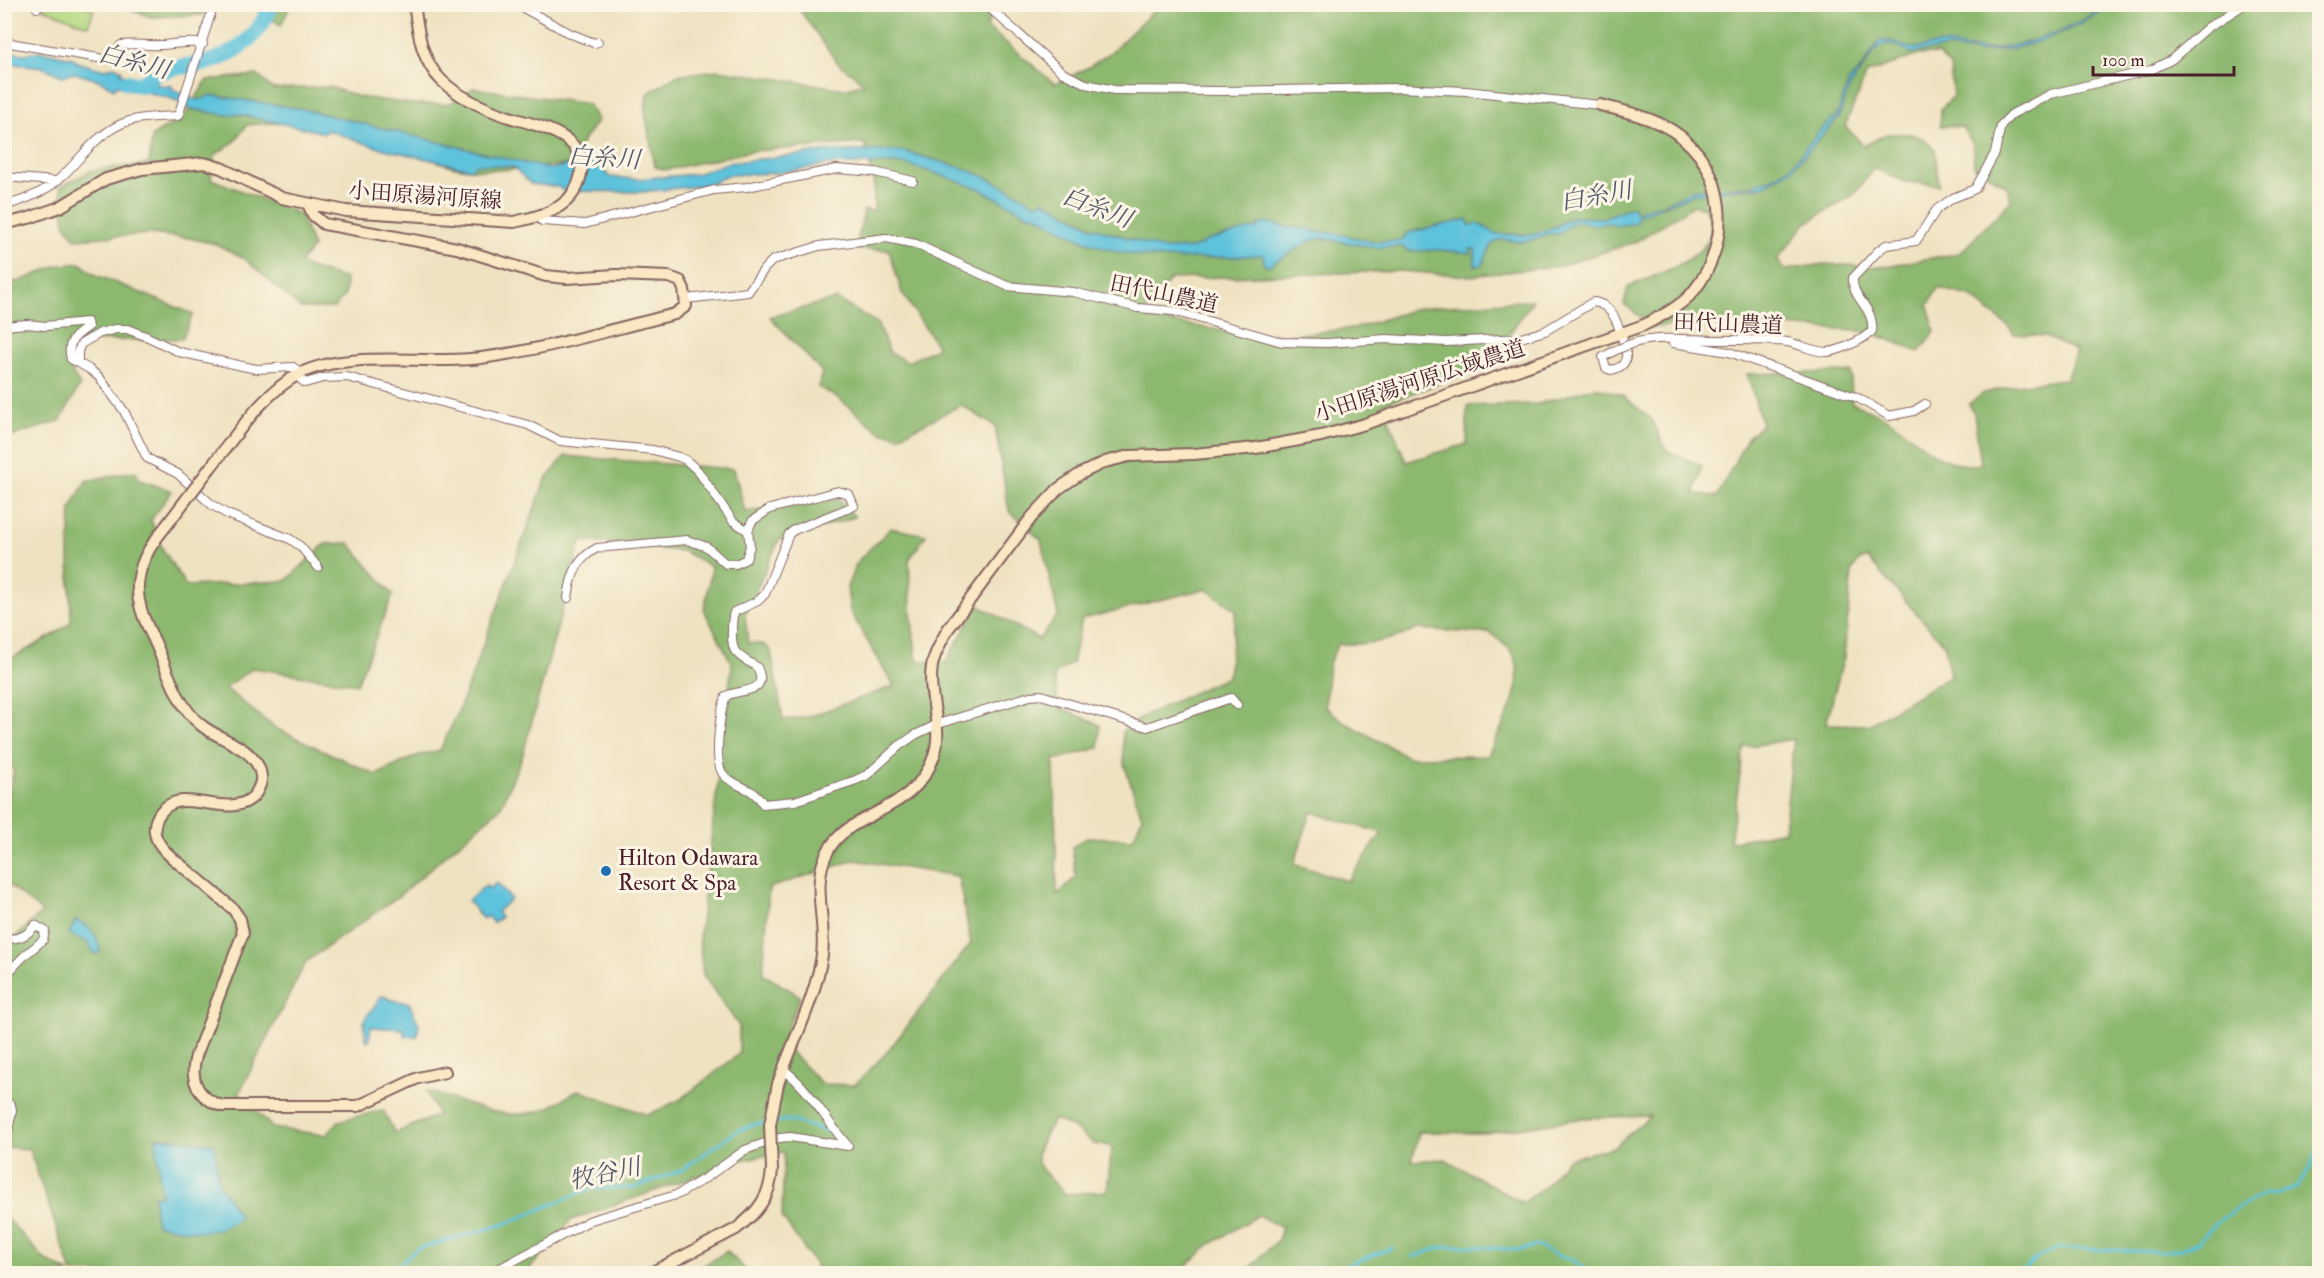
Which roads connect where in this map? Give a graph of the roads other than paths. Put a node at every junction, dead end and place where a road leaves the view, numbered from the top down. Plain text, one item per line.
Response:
1 (214, 4) edge
2 (414, 4) edge
3 (516, 4) edge
4 (985, 4) edge
5 (2245, 4) edge
6 (4, 42) edge
7 (598, 42) dead end
8 (202, 47) junction
9 (1599, 105) joint
10 (4, 177) edge
11 (56, 181) junction
12 (913, 181) dead end
13 (308, 204) junction
14 (4, 206) edge
15 (537, 217) junction
16 (4, 224) edge
17 (686, 299) junction
18 (4, 326) edge
19 (1620, 334) junction
20 (1667, 339) junction
21 (78, 362) junction
22 (299, 375) junction
23 (1925, 404) dead end
24 (748, 531) junction
25 (318, 567) dead end
26 (568, 598) dead end
27 (1237, 705) dead end
28 (938, 724) junction
29 (4, 939) edge
30 (4, 977) edge
31 (783, 1069) junction
32 (445, 1072) dead end
33 (4, 1103) edge
34 (4, 1153) edge
35 (489, 1274) edge
36 (649, 1274) edge

1 - 8 street
2 - 15 street, 小田原湯河原線
3 - 7 street
4 - 9 street, 小田原湯河原広域農道
5 - 20 street, 田代山農道
6 - 8 street
8 - 11 street
9 - 19 street, 小田原湯河原広域農道
10 - 11 street
11 - 14 street
12 - 15 street
13 - 15 street, 小田原湯河原線
13 - 16 street, 小田原湯河原線
13 - 17 street
17 - 19 street, 田代山農道
17 - 22 street
18 - 21 street
19 - 20 street, 田代山農道, bridge
19 - 28 street, 小田原湯河原広域農道
20 - 23 street
21 - 22 street
21 - 25 street
22 - 24 street
22 - 32 street, bridge
24 - 26 street
24 - 28 street
27 - 28 street
28 - 31 street, 小田原湯河原広域農道
29 - 30 street
31 - 35 street
31 - 36 street, 小田原湯河原広域農道, bridge
33 - 34 street

